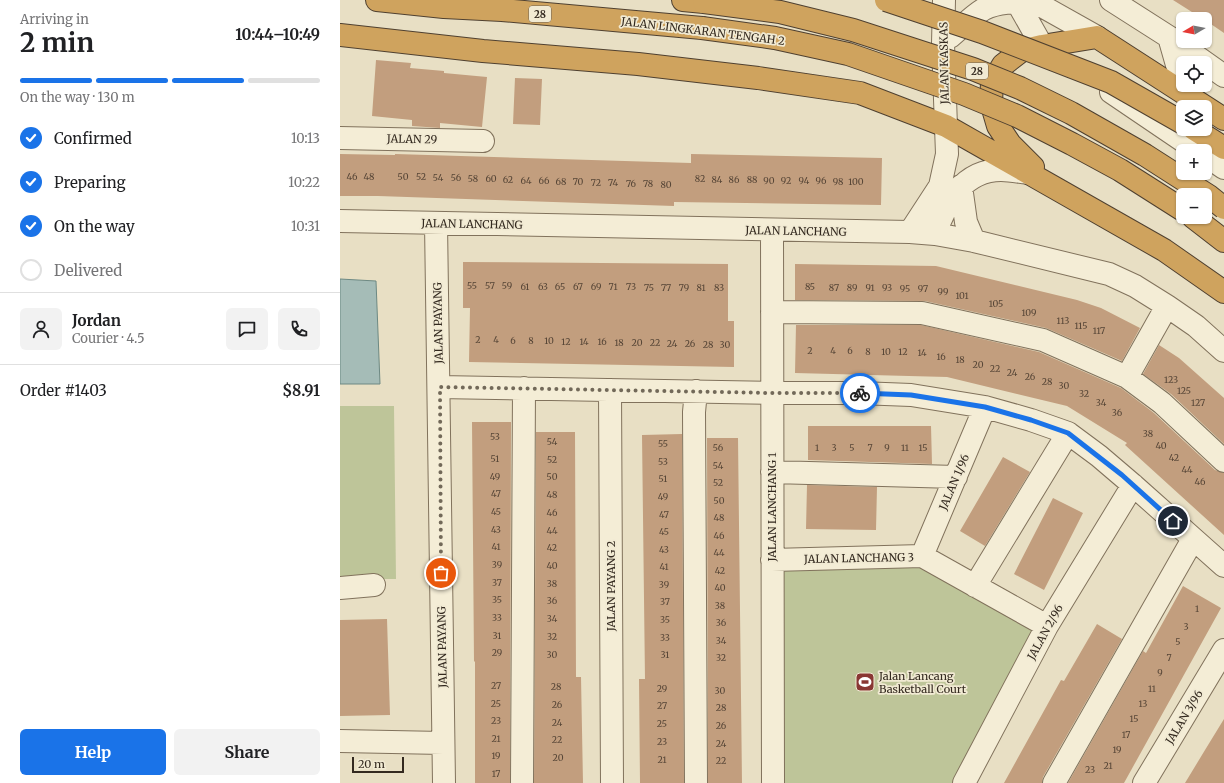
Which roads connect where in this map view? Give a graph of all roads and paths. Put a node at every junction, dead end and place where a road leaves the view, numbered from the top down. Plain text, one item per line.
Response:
1 (377, 0) edge
2 (683, 0) edge
3 (886, 0) edge
4 (944, 0) edge
5 (1111, 0) edge
6 (1025, 1) edge
7 (340, 35) edge
8 (1096, 37) junction
9 (1169, 37) junction
10 (943, 44) junction
11 (1042, 46) junction
12 (1176, 62) edge
13 (1224, 76) edge
14 (1197, 100) edge
15 (1212, 110) edge
16 (1224, 118) edge
17 (1176, 119) edge
18 (946, 126) junction
19 (1205, 136) edge
20 (340, 138) edge
21 (483, 141) dead end
22 (1188, 144) edge
23 (1224, 148) edge
24 (1212, 160) edge
25 (1224, 168) edge
26 (1029, 173) junction
27 (1051, 185) junction
28 (961, 186) junction
29 (1176, 206) edge
30 (1224, 208) edge
31 (340, 221) edge
32 (436, 223) junction
33 (1202, 224) edge
34 (772, 230) junction
35 (910, 232) junction
36 (935, 234) junction
37 (974, 241) junction
38 (1224, 241) edge
39 (1224, 292) edge
40 (1167, 306) junction
41 (772, 312) junction
42 (1224, 351) edge
43 (1127, 377) junction
44 (440, 387) junction
45 (524, 388) junction
46 (610, 390) junction
47 (696, 392) junction
48 (772, 393) junction
49 (985, 407) junction
50 (1068, 433) junction
51 (1224, 461) edge
52 (772, 472) junction
53 (956, 477) junction
54 (1133, 485) junction
55 (1193, 538) junction
56 (922, 556) junction
57 (772, 560) junction
58 (1224, 566) edge
59 (374, 585) dead end
60 (975, 586) junction
61 (340, 588) edge
62 (1047, 626) junction
63 (1224, 650) edge
64 (340, 742) edge
65 (443, 743) junction
66 (444, 783) edge
67 (522, 783) edge
68 (612, 783) edge
69 (696, 783) edge
70 (773, 783) edge
71 (964, 783) edge
72 (1054, 783) edge
73 (1144, 783) edge

1 - 29 highway, JALAN LINGKARAN TENGAH 2 / 28, bridge
2 - 30 highway, 28, bridge
3 - 17 highway, bridge
4 - 10 street, JALAN KASKAS
5 - 9 street
6 - 8 street
6 - 10 street
6 - 11 street
7 - 18 highway
8 - 11 highway
8 - 14 highway
9 - 12 street
9 - 13 street
10 - 18 street, JALAN KASKAS
11 - 22 street
11 - 27 highway
15 - 16 highway
18 - 26 highway
18 - 35 street, JALAN KASKAS
19 - 23 highway
20 - 21 street, JALAN 29
24 - 25 street
26 - 27 highway
26 - 28 street
27 - 39 highway
28 - 36 street
28 - 37 street
31 - 32 street, JALAN LANCHANG
32 - 34 street, JALAN LANCHANG
32 - 44 street, JALAN PAYANG
33 - 38 highway
34 - 35 street, JALAN LANCHANG
34 - 41 street, JALAN LANCHANG 1
35 - 36 street, JALAN LANCHANG
36 - 37 street, JALAN LANCHANG
37 - 40 street, JALAN LANCHANG
40 - 42 street, JALAN LANCHANG
40 - 43 street
41 - 43 street
41 - 48 street, JALAN LANCHANG 1
43 - 51 street
44 - 45 street
44 - 65 street, JALAN PAYANG
45 - 46 street
45 - 67 street
46 - 47 street
46 - 68 street, JALAN PAYANG 2
47 - 48 street
47 - 69 street
48 - 49 street
48 - 52 street, JALAN LANCHANG 1
49 - 50 street
49 - 53 street, JALAN 1/96
50 - 54 street
50 - 60 street
52 - 53 street
52 - 57 street, JALAN LANCHANG 1
53 - 56 street, JALAN 1/96
54 - 55 street
54 - 62 street, JALAN 2/96
55 - 58 street
55 - 72 street
56 - 57 street, JALAN LANCHANG 3
56 - 60 street, JALAN LANCHANG 3
57 - 70 street, JALAN LANCHANG 1
59 - 61 street
60 - 62 street, JALAN LANCHANG 3
62 - 71 street, JALAN 2/96
63 - 73 street, JALAN 3/96
64 - 65 street
65 - 66 street, JALAN PAYANG

